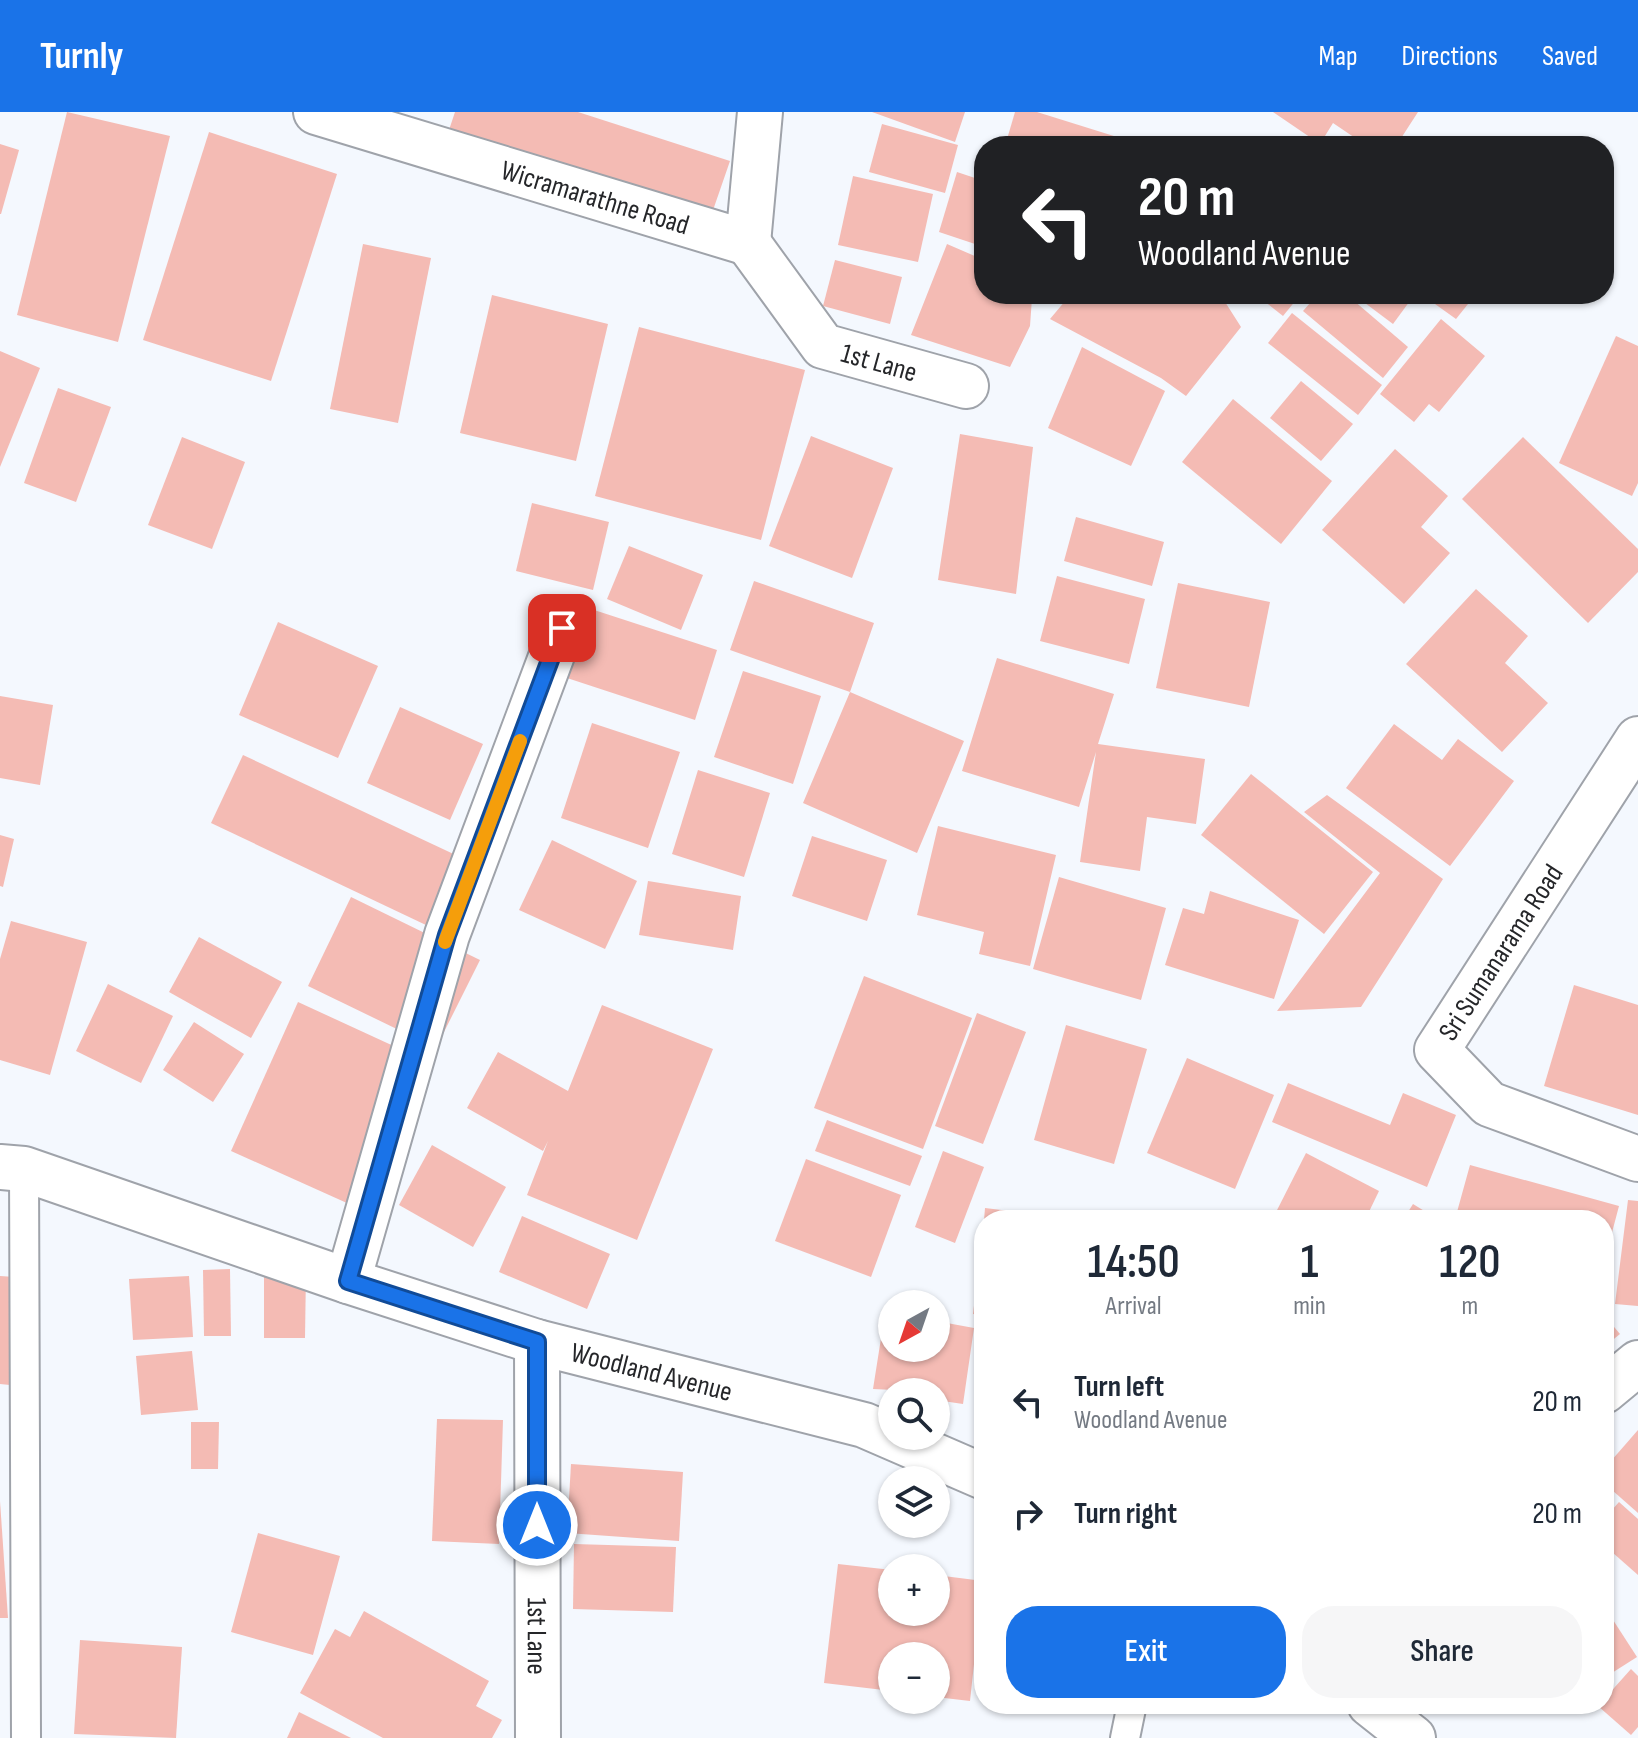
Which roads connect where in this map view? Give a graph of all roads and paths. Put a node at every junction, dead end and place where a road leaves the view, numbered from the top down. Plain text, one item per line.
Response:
1 (316, 112) edge
2 (760, 112) edge
3 (748, 243) junction
4 (966, 386) dead end
5 (562, 628) dead end
6 (1638, 739) edge
7 (1638, 1159) edge
8 (12, 1168) edge
9 (348, 1281) junction
10 (537, 1342) junction
11 (1638, 1363) edge
12 (1614, 1383) edge
13 (974, 1473) edge
14 (1130, 1714) edge
15 (1382, 1714) edge
16 (26, 1738) edge
17 (538, 1738) edge
18 (1125, 1738) edge
19 (1412, 1738) edge

1 - 3 street, Wicramarathne Road
2 - 3 street
3 - 4 street, 1st Lane
5 - 9 street
6 - 7 street, Sri Sumanarama Road
8 - 9 street, Woodland Avenue
8 - 16 lane
9 - 10 street, Woodland Avenue
10 - 13 street, Woodland Avenue
10 - 17 street, 1st Lane
11 - 12 street
14 - 18 lane
15 - 19 street

